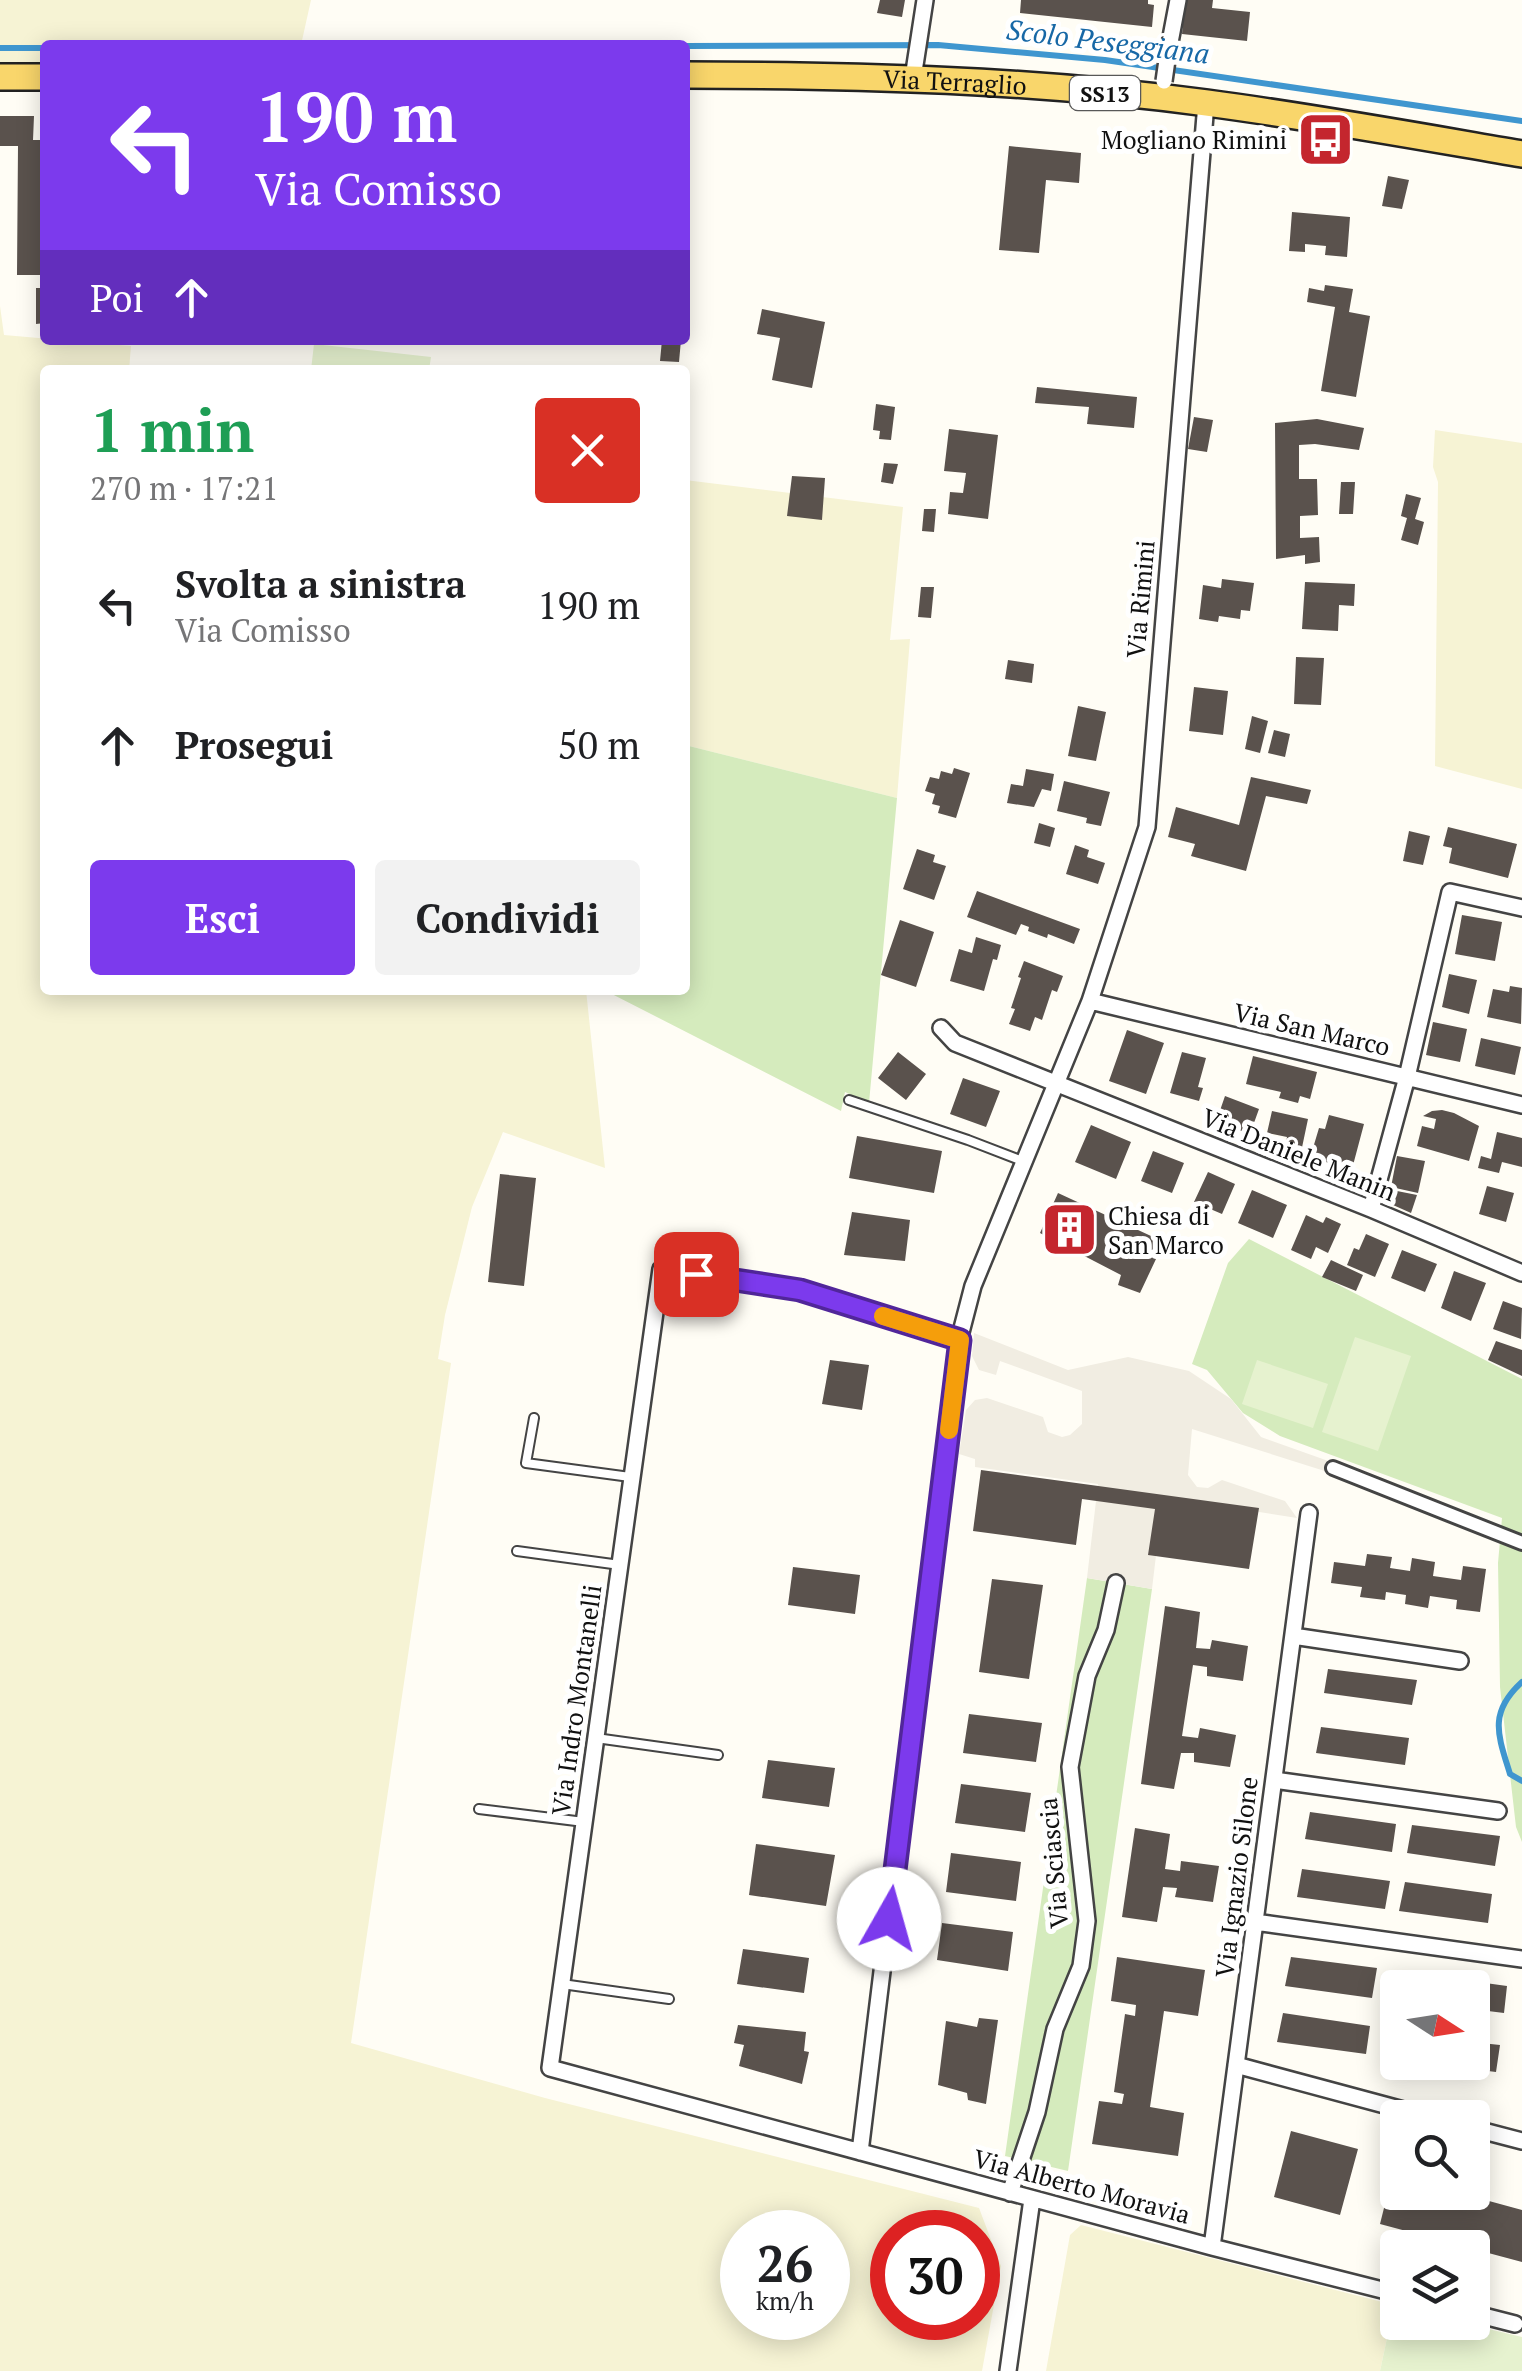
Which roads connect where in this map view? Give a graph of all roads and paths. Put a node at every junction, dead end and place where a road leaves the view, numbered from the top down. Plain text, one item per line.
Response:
1 (925, 0) edge
2 (1178, 0) edge
3 (914, 69) junction
4 (690, 75) edge
5 (0, 77) edge
6 (40, 77) edge
7 (1162, 89) junction
8 (1206, 103) junction
9 (1522, 154) edge
10 (1522, 908) edge
11 (1090, 1001) junction
12 (941, 1028) dead end
13 (1407, 1077) junction
14 (1056, 1083) junction
15 (849, 1100) dead end
16 (1522, 1105) edge
17 (1024, 1162) junction
18 (1371, 1209) junction
19 (1522, 1273) edge
20 (960, 1340) junction
21 (534, 1418) dead end
22 (1333, 1468) dead end
23 (632, 1478) junction
24 (1309, 1514) dead end
25 (1522, 1544) edge
26 (517, 1550) dead end
27 (620, 1564) junction
28 (1116, 1583) dead end
29 (1292, 1636) junction
30 (1460, 1660) dead end
31 (596, 1738) junction
32 (718, 1755) dead end
33 (1274, 1780) junction
34 (479, 1809) dead end
35 (1498, 1811) dead end
36 (584, 1822) junction
37 (1255, 1922) junction
38 (1522, 1958) edge
39 (562, 1984) junction
40 (669, 1999) dead end
41 (1236, 2066) junction
42 (1380, 2104) edge
43 (754, 2124) joint
44 (1490, 2133) edge
45 (1522, 2141) edge
46 (860, 2152) junction
47 (1010, 2193) junction
48 (1032, 2199) junction
49 (1212, 2248) junction
50 (1380, 2290) edge
51 (1490, 2318) edge
52 (1515, 2324) dead end
53 (1008, 2371) edge

1 - 3 street
2 - 7 street, bridge
3 - 4 main road, Via Terraglio / SS13
3 - 7 main road, Via Terraglio / SS13
5 - 6 main road
7 - 8 main road, Via Terraglio / SS13
8 - 9 main road, Via Terraglio / SS13
8 - 11 street, Via Rimini
10 - 13 street
11 - 13 street, Via San Marco
11 - 14 street, Via Rimini
12 - 14 street
13 - 16 street, Via San Marco
13 - 18 street
14 - 17 street, Via Rimini
14 - 18 street, Via Daniele Manin
15 - 17 lane
17 - 20 street, Via Rimini
18 - 19 street, Via Daniele Manin
20 - 23 street, Via Indro Montanelli
20 - 46 street, Via Rimini
21 - 23 lane
22 - 25 street
23 - 27 street, Via Indro Montanelli
24 - 29 street, Via Ignazio Silone
26 - 27 lane
27 - 31 street, Via Indro Montanelli
28 - 47 street, Via Sciascia
29 - 30 street
29 - 33 street, Via Ignazio Silone
31 - 32 lane
31 - 36 street, Via Indro Montanelli
33 - 35 street
33 - 37 street, Via Ignazio Silone
34 - 36 lane
36 - 39 street, Via Indro Montanelli
37 - 38 street
37 - 41 street, Via Ignazio Silone
39 - 40 lane
39 - 43 street, Via Indro Montanelli
41 - 42 street
41 - 49 street, Via Ignazio Silone
43 - 46 street, Via Alberto Moravia
44 - 45 street
46 - 47 street, Via Alberto Moravia
47 - 48 street, Via Alberto Moravia
48 - 49 street, Via Alberto Moravia
48 - 53 street
49 - 50 street, Via Alberto Moravia
51 - 52 street

